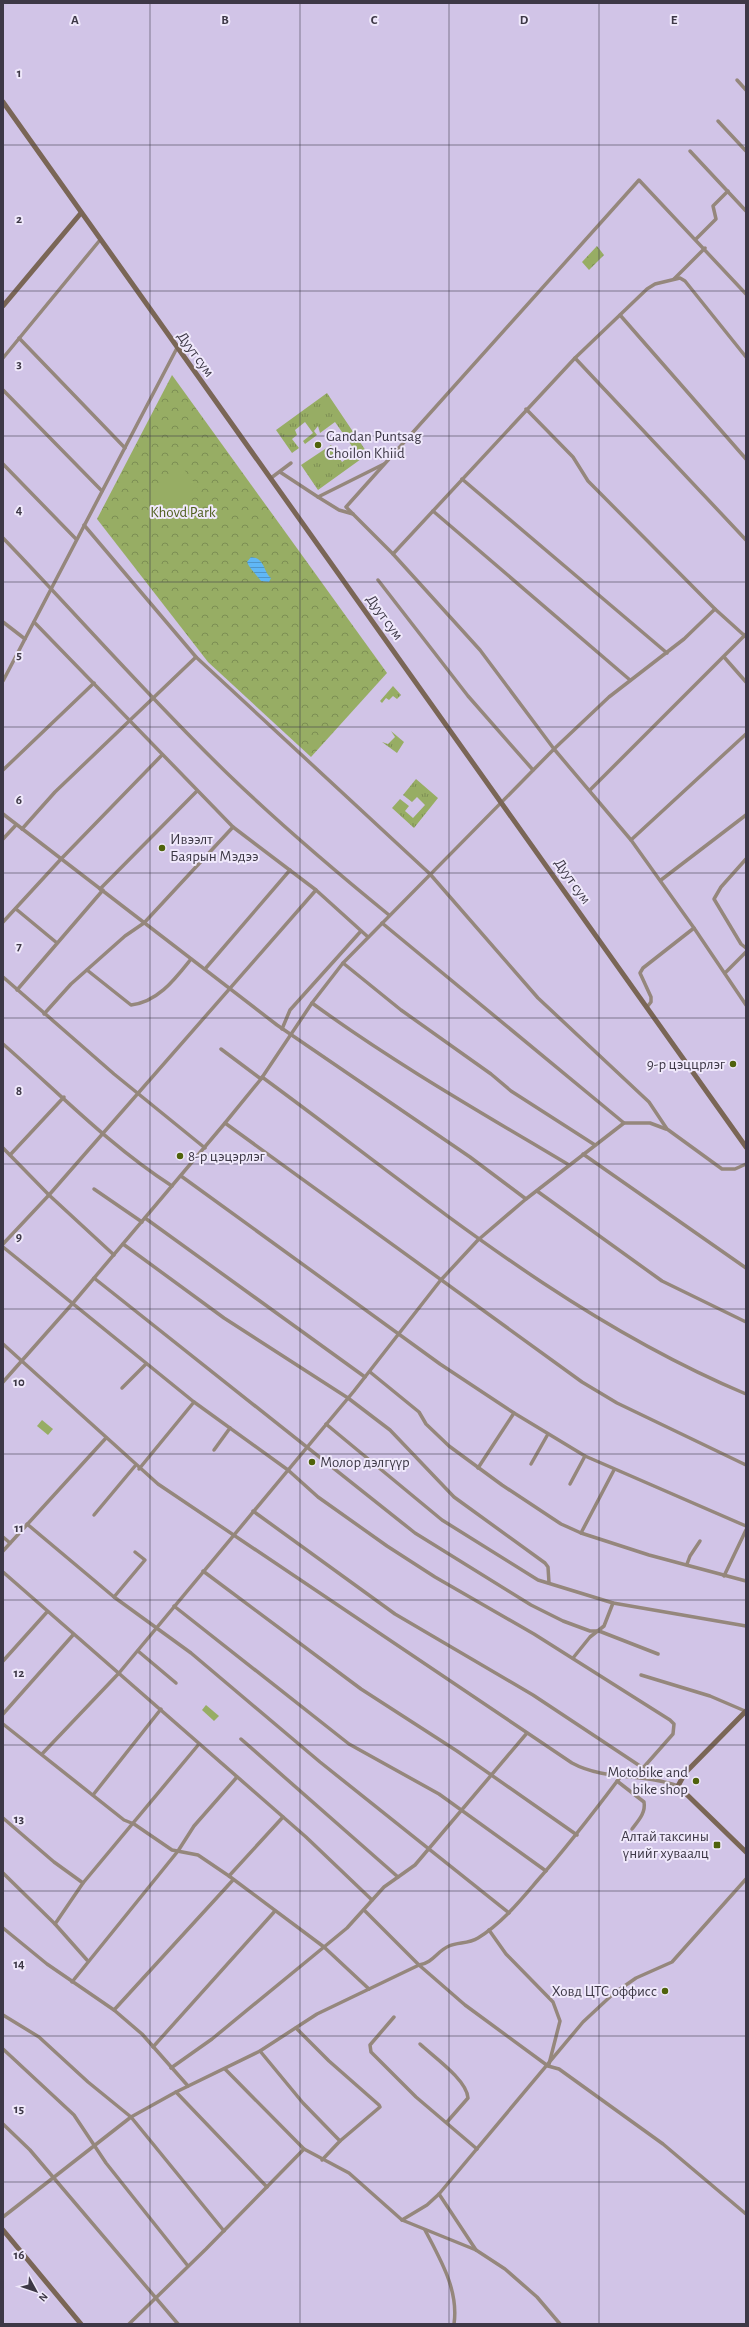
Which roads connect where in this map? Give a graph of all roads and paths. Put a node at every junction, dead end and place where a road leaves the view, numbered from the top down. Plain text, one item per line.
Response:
1 (737, 80) dead end
2 (746, 90) edge
3 (3, 102) edge
4 (718, 120) dead end
5 (690, 151) dead end
6 (746, 151) edge
7 (728, 192) junction
8 (746, 212) edge
9 (81, 213) junction
10 (696, 239) junction
11 (100, 240) junction
12 (705, 248) junction
13 (674, 279) junction
14 (746, 294) edge
15 (3, 306) edge
16 (620, 315) junction
17 (19, 338) junction
18 (177, 348) junction
19 (746, 357) edge
20 (3, 358) edge
21 (575, 358) junction
22 (3, 390) edge
23 (526, 409) junction
24 (125, 448) junction
25 (746, 459) edge
26 (386, 462) junction
27 (291, 463) dead end
28 (3, 464) edge
29 (280, 472) junction
30 (271, 478) junction
31 (462, 479) junction
32 (102, 491) junction
33 (318, 498) junction
34 (432, 511) junction
35 (354, 514) junction
36 (84, 525) junction
37 (3, 538) edge
38 (76, 539) junction
39 (746, 540) edge
40 (393, 554) junction
41 (378, 580) dead end
42 (51, 588) junction
43 (715, 608) junction
44 (3, 622) edge
45 (34, 622) junction
46 (745, 636) edge
47 (25, 639) junction
48 (667, 653) junction
49 (196, 657) junction
50 (724, 657) junction
51 (630, 680) junction
52 (3, 681) edge
53 (746, 682) edge
54 (94, 683) junction
55 (153, 698) junction
56 (129, 721) junction
57 (746, 734) edge
58 (554, 748) junction
59 (162, 755) junction
60 (3, 770) edge
61 (533, 770) junction
62 (590, 790) junction
63 (197, 791) junction
64 (502, 802) junction
65 (3, 814) edge
66 (746, 815) edge
67 (16, 825) junction
68 (232, 827) junction
69 (22, 829) junction
70 (3, 839) edge
71 (631, 840) junction
72 (61, 859) junction
73 (746, 859) edge
74 (290, 870) junction
75 (430, 874) junction
76 (661, 880) junction
77 (101, 890) junction
78 (316, 890) junction
79 (16, 909) junction
80 (389, 915) junction
81 (3, 922) edge
82 (144, 923) junction
83 (382, 923) junction
84 (694, 928) junction
85 (361, 931) junction
86 (368, 937) junction
87 (57, 943) junction
88 (746, 948) edge
89 (746, 952) edge
90 (191, 959) junction
91 (343, 963) junction
92 (205, 969) junction
93 (87, 970) junction
94 (725, 973) junction
95 (3, 977) edge
96 (229, 989) junction
97 (17, 990) junction
98 (312, 1003) junction
99 (746, 1005) edge
100 (647, 1007) junction
101 (44, 1014) junction
102 (282, 1029) junction
103 (290, 1034) junction
104 (3, 1044) edge
105 (221, 1049) dead end
106 (262, 1078) junction
107 (137, 1093) junction
108 (64, 1097) junction
109 (225, 1123) junction
110 (624, 1123) junction
111 (667, 1129) junction
112 (102, 1134) junction
113 (595, 1145) junction
114 (3, 1148) edge
115 (205, 1148) junction
116 (746, 1148) edge
117 (583, 1154) junction
118 (10, 1155) junction
119 (746, 1164) edge
120 (569, 1165) junction
121 (181, 1176) junction
122 (172, 1186) junction
123 (94, 1189) dead end
124 (536, 1191) junction
125 (49, 1195) junction
126 (526, 1199) junction
127 (145, 1218) junction
128 (142, 1222) junction
129 (478, 1240) junction
130 (123, 1244) junction
131 (3, 1246) edge
132 (114, 1255) junction
133 (746, 1268) edge
134 (94, 1278) junction
135 (440, 1281) junction
136 (73, 1303) junction
137 (746, 1322) edge
138 (400, 1334) junction
139 (3, 1344) edge
140 (22, 1362) junction
141 (146, 1364) junction
142 (370, 1372) junction
143 (365, 1378) junction
144 (3, 1382) edge
145 (122, 1388) dead end
146 (746, 1394) edge
147 (348, 1398) junction
148 (194, 1402) junction
149 (514, 1413) junction
150 (326, 1424) junction
151 (230, 1428) junction
152 (548, 1434) junction
153 (106, 1438) junction
154 (307, 1447) junction
155 (214, 1450) dead end
156 (585, 1456) junction
157 (531, 1464) dead end
158 (746, 1465) edge
159 (135, 1466) junction
160 (478, 1468) junction
161 (139, 1469) junction
162 (288, 1470) junction
163 (614, 1470) junction
164 (570, 1484) dead end
165 (253, 1510) junction
166 (94, 1515) dead end
167 (27, 1524) junction
168 (746, 1526) edge
169 (746, 1530) edge
170 (581, 1533) junction
171 (233, 1534) junction
172 (3, 1537) edge
173 (700, 1541) dead end
174 (10, 1543) junction
175 (3, 1551) edge
176 (135, 1552) dead end
177 (687, 1564) junction
178 (202, 1571) junction
179 (3, 1572) edge
180 (724, 1576) junction
181 (746, 1581) edge
182 (549, 1584) junction
183 (114, 1597) junction
184 (613, 1602) junction
185 (174, 1606) junction
186 (47, 1612) junction
187 (746, 1626) edge
188 (156, 1628) junction
189 (599, 1632) junction
190 (74, 1635) junction
191 (138, 1651) junction
192 (658, 1654) dead end
193 (573, 1658) junction
194 (3, 1661) edge
195 (119, 1673) junction
196 (641, 1675) dead end
197 (176, 1683) dead end
198 (161, 1709) junction
199 (746, 1711) edge
200 (3, 1714) edge
201 (3, 1724) edge
202 (527, 1733) junction
203 (241, 1739) dead end
204 (199, 1744) junction
205 (42, 1754) junction
206 (643, 1768) junction
207 (491, 1774) junction
208 (621, 1776) junction
209 (237, 1777) junction
210 (635, 1777) junction
211 (617, 1781) junction
212 (678, 1786) junction
213 (93, 1795) junction
214 (461, 1810) junction
215 (283, 1817) junction
216 (3, 1818) edge
217 (134, 1824) junction
218 (632, 1829) dead end
219 (577, 1835) junction
220 (429, 1848) junction
221 (178, 1851) junction
222 (746, 1852) edge
223 (546, 1871) junction
224 (3, 1872) edge
225 (229, 1876) junction
226 (398, 1877) junction
227 (746, 1879) edge
228 (233, 1880) junction
229 (84, 1883) junction
230 (372, 1900) junction
231 (364, 1910) junction
232 (275, 1911) junction
233 (509, 1913) junction
234 (55, 1924) junction
235 (3, 1928) edge
236 (490, 1930) junction
237 (324, 1947) junction
238 (88, 1960) junction
239 (419, 1965) junction
240 (72, 1982) junction
241 (369, 1989) junction
242 (114, 2010) junction
243 (3, 2015) edge
244 (394, 2017) dead end
245 (296, 2028) junction
246 (420, 2044) dead end
247 (153, 2047) junction
248 (3, 2049) edge
249 (260, 2051) junction
250 (548, 2066) junction
251 (171, 2068) junction
252 (225, 2069) junction
253 (188, 2086) junction
254 (176, 2092) junction
255 (132, 2117) junction
256 (447, 2122) junction
257 (3, 2124) edge
258 (340, 2141) junction
259 (94, 2146) junction
260 (304, 2149) junction
261 (477, 2149) junction
262 (322, 2160) junction
263 (53, 2178) junction
264 (267, 2187) junction
265 (439, 2194) junction
266 (746, 2214) edge
267 (3, 2217) edge
268 (402, 2220) junction
269 (3, 2230) edge
270 (425, 2230) junction
271 (224, 2231) junction
272 (476, 2250) junction
273 (188, 2266) junction
274 (157, 2297) junction
275 (81, 2324) edge
276 (129, 2324) edge
277 (178, 2324) edge
278 (454, 2324) edge
279 (560, 2324) edge

1 - 2 street
3 - 9 main road, Дуут сум
4 - 6 street
5 - 7 street
7 - 8 street
7 - 10 street
9 - 11 main road, Дуут сум
9 - 15 main road
10 - 12 street
10 - 26 street
11 - 17 street
11 - 18 main road, Дуут сум
12 - 13 street
12 - 14 street
13 - 16 street
13 - 19 street
16 - 21 street
16 - 25 street
17 - 20 street
17 - 24 street
18 - 24 street
18 - 30 main road, Дуут сум
21 - 23 street
21 - 39 street
22 - 32 street
23 - 31 street
23 - 43 street
24 - 32 street
26 - 33 street
26 - 35 street
27 - 29 street
28 - 38 street
29 - 30 street
29 - 33 street
30 - 64 main road, Дуут сум
31 - 34 street
31 - 48 street
32 - 36 street
33 - 35 street
34 - 40 street
34 - 51 street
35 - 40 street
36 - 38 street
36 - 49 street
37 - 42 street
38 - 42 street
40 - 58 street
41 - 61 street
42 - 45 street
42 - 55 street
43 - 46 street
43 - 48 street
44 - 47 street
45 - 47 street
45 - 54 street
46 - 50 street
47 - 52 street
48 - 51 street
49 - 55 street
49 - 75 street
50 - 53 street
50 - 62 street
51 - 58 street
54 - 56 street
54 - 60 street
55 - 56 street
55 - 80 street
56 - 59 street
56 - 69 street
57 - 71 street
58 - 61 street
58 - 62 street
59 - 63 street
59 - 72 street
61 - 64 street
62 - 71 street
63 - 68 street
63 - 77 street
64 - 75 street
64 - 100 main road, Дуут сум
65 - 67 street
66 - 76 street
67 - 69 street
67 - 70 street
68 - 74 street
68 - 82 street
69 - 72 street
71 - 76 street
72 - 77 street
72 - 79 street
73 - 88 street
74 - 78 street
74 - 92 street
75 - 80 street
75 - 111 street
76 - 84 street
77 - 82 street
77 - 87 street
78 - 85 street
78 - 96 street
79 - 81 street
79 - 87 street
80 - 83 street
82 - 90 street
82 - 93 street
83 - 86 street
83 - 110 street
84 - 94 street
84 - 100 street
85 - 86 street
85 - 102 street
86 - 91 street
87 - 97 street
89 - 94 street
90 - 92 street
90 - 93 street
91 - 98 street
91 - 113 street
92 - 96 street
93 - 101 street
94 - 99 street
95 - 97 street
96 - 102 street
96 - 107 street
97 - 101 street
98 - 103 street
98 - 120 street
100 - 116 main road, Дуут сум
101 - 107 street
102 - 103 street
103 - 106 street
103 - 126 street
104 - 108 street
105 - 106 street
106 - 109 street
106 - 129 street
107 - 112 street
107 - 115 street
108 - 112 street
108 - 118 street
109 - 115 street
109 - 135 street
110 - 111 street
110 - 113 street
111 - 119 street
112 - 122 street
112 - 125 street
113 - 117 street
114 - 118 street
115 - 121 street
117 - 120 street
117 - 133 street
118 - 125 street
120 - 124 street
121 - 122 street
121 - 138 street
122 - 127 street
123 - 128 street
124 - 126 street
124 - 137 street
125 - 131 street
125 - 132 street
126 - 129 street
127 - 128 street
127 - 143 street
128 - 130 street
129 - 135 street
129 - 146 street
130 - 132 street
130 - 147 street
131 - 136 street
132 - 134 street
134 - 136 street
134 - 154 street
135 - 138 street
135 - 158 street
136 - 140 street
136 - 141 street
138 - 142 street
138 - 149 street
139 - 140 street
140 - 144 street
140 - 153 street
141 - 145 street
141 - 148 street
142 - 143 street
142 - 160 street
143 - 147 street
147 - 150 street
147 - 182 street
148 - 151 street
148 - 161 street
149 - 152 street
149 - 160 street
150 - 154 street
150 - 182 street
151 - 155 street
151 - 162 street
152 - 156 street
152 - 157 street
153 - 159 street
153 - 167 street
154 - 162 street
154 - 189 street
156 - 163 street
156 - 164 street
159 - 161 street
159 - 166 street
160 - 170 street
161 - 171 street
162 - 165 street
162 - 193 street
163 - 168 street
163 - 170 street
165 - 171 street
165 - 206 street
167 - 174 street
167 - 183 street
169 - 180 street
170 - 177 street
171 - 178 street
171 - 202 street
172 - 174 street
173 - 177 street
174 - 175 street
176 - 183 street
177 - 180 street
178 - 185 street
178 - 207 street
179 - 186 street
180 - 181 street
182 - 184 street
183 - 188 street
184 - 187 street
184 - 189 street
185 - 188 street
185 - 214 street
186 - 190 street
186 - 194 street
188 - 191 street
188 - 220 street
189 - 192 street
189 - 193 street
190 - 195 street
190 - 200 street
191 - 195 street
191 - 197 street
193 - 206 street
195 - 198 street
195 - 205 street
196 - 199 street
198 - 204 street
198 - 213 street
199 - 212 main road
201 - 205 street
202 - 207 street
202 - 208 street
203 - 226 street
204 - 209 street
204 - 217 street
205 - 213 street
206 - 210 street
207 - 214 street
207 - 219 street
208 - 210 street
208 - 211 street
209 - 215 street
209 - 221 street
210 - 212 street
211 - 218 street
211 - 219 street
212 - 222 main road
213 - 217 street
214 - 220 street
214 - 223 street
215 - 225 street
215 - 230 street
216 - 229 street
217 - 221 street
217 - 229 street
219 - 223 street
220 - 226 street
220 - 233 street
221 - 225 street
221 - 238 street
223 - 233 street
224 - 234 street
225 - 228 street
226 - 230 street
227 - 250 street
228 - 232 street
228 - 242 street
229 - 234 street
230 - 231 street
231 - 237 street
231 - 239 street
232 - 237 street
232 - 247 street
233 - 236 street
234 - 238 street
235 - 240 street
236 - 239 street
236 - 250 street
237 - 241 street
237 - 251 street
238 - 240 street
239 - 241 street
239 - 250 street
240 - 242 street
241 - 245 street
242 - 247 street
243 - 255 street
244 - 256 street
245 - 249 street
245 - 258 street
246 - 256 street
247 - 251 street
248 - 259 street
249 - 252 street
249 - 258 street
250 - 261 street
250 - 266 street
251 - 253 street
252 - 253 street
252 - 260 street
253 - 254 street
254 - 255 street
254 - 264 street
255 - 259 street
255 - 271 street
256 - 261 street
257 - 263 street
258 - 262 street
259 - 263 street
259 - 273 street
260 - 262 street
260 - 264 street
261 - 265 street
262 - 268 street
263 - 267 street
263 - 274 street
264 - 271 street
265 - 268 street
265 - 272 street
268 - 270 street
269 - 275 main road
270 - 272 street
270 - 278 street
271 - 273 street
272 - 279 street
273 - 274 street
274 - 276 street
274 - 277 street

